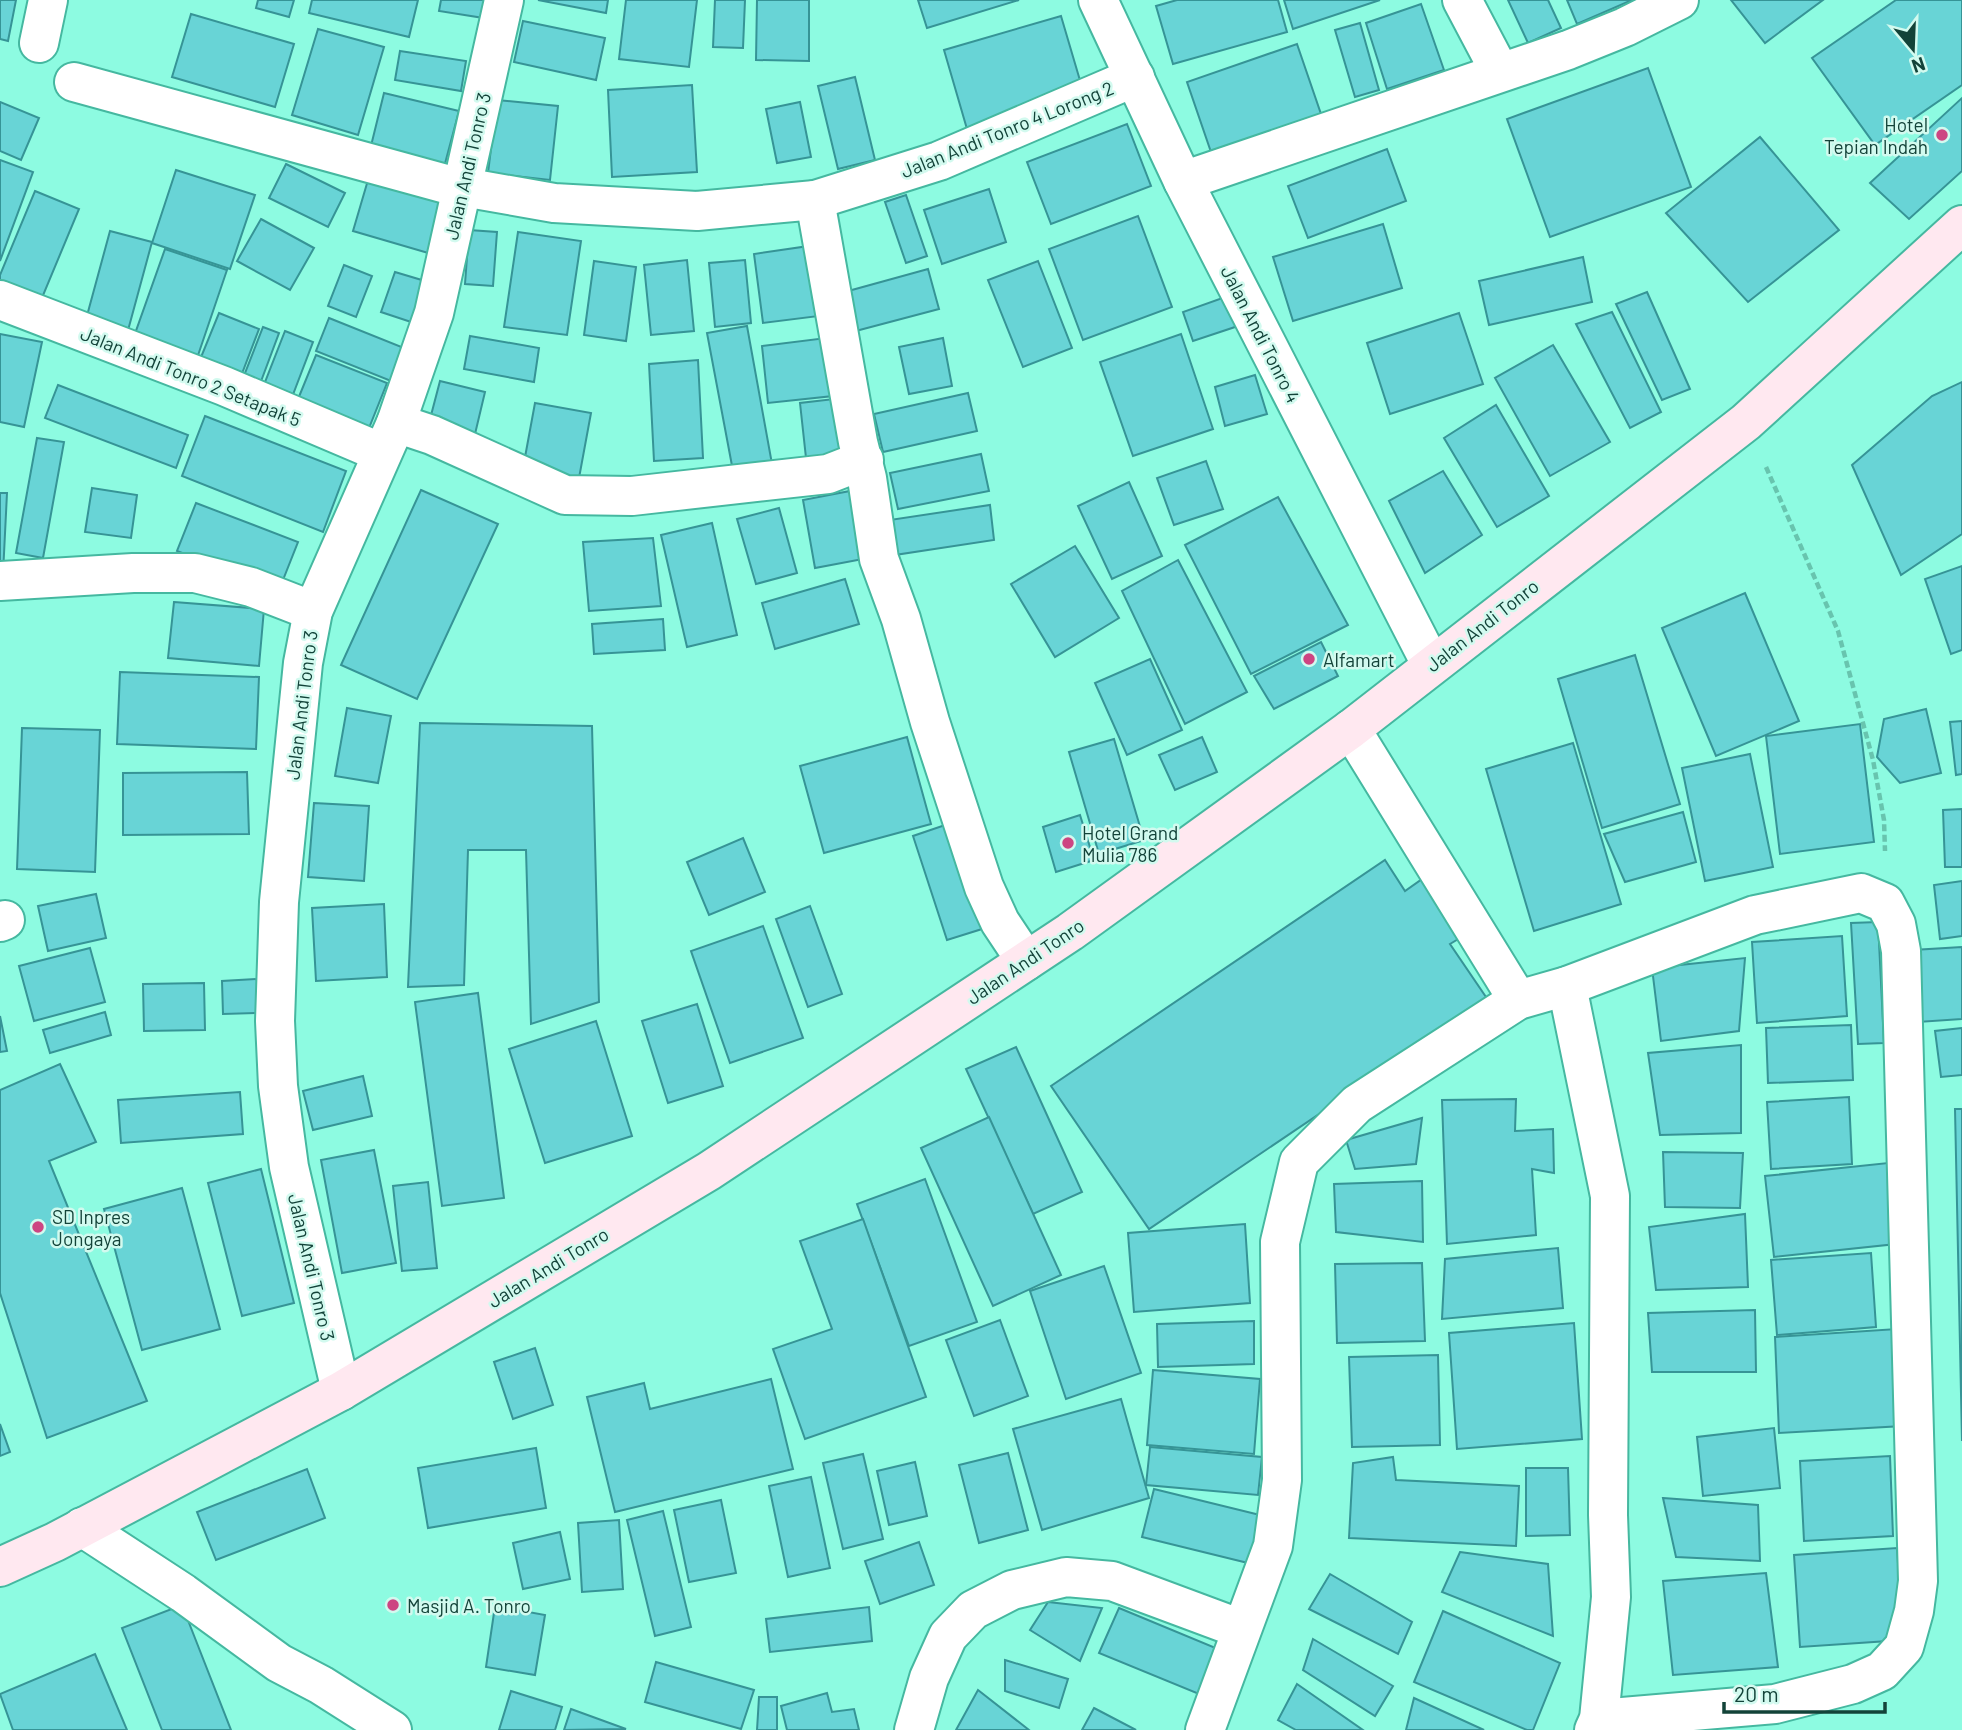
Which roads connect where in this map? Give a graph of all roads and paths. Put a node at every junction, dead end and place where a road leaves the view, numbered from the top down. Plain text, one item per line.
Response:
1 (48, 0) edge
2 (504, 0) edge
3 (1098, 0) edge
4 (1462, 0) edge
5 (1679, 0) edge
6 (39, 43) dead end
7 (1500, 72) junction
8 (1135, 77) junction
9 (74, 82) dead end
10 (1183, 181) junction
11 (464, 186) junction
12 (815, 200) junction
13 (1962, 225) edge
14 (0, 300) edge
15 (1746, 422) junction
16 (389, 438) junction
17 (864, 460) junction
18 (0, 581) edge
19 (313, 611) junction
20 (1431, 664) junction
21 (1350, 729) junction
22 (1885, 903) junction
23 (1026, 961) junction
24 (1567, 986) junction
25 (1518, 1000) junction
26 (341, 1391) junction
27 (82, 1527) junction
28 (0, 1567) edge
29 (1241, 1629) junction
30 (1596, 1724) edge
31 (392, 1730) edge
32 (914, 1730) edge
33 (1205, 1730) edge

1 - 6 street
2 - 11 street, Jalan Andi Tonro 3
3 - 8 street, Jalan Andi Tonro 4
4 - 7 street
5 - 7 street
7 - 10 street
8 - 10 street, Jalan Andi Tonro 4
8 - 12 street, Jalan Andi Tonro 4 Lorong 2
9 - 11 street, Jalan Andi Tonro 4 Lorong 2
10 - 20 street, Jalan Andi Tonro 4
11 - 12 street, Jalan Andi Tonro 4 Lorong 2
11 - 16 street, Jalan Andi Tonro 3
12 - 17 street
13 - 15 main road, Jalan Andi Tonro
14 - 16 street, Jalan Andi Tonro 2 Setapak 5
15 - 20 main road, Jalan Andi Tonro
15 - 22 path
16 - 17 street, Jalan Andi Tonro 2 Setapak 5
16 - 19 street, Jalan Andi Tonro 3
17 - 23 street
18 - 19 street
19 - 26 street, Jalan Andi Tonro 3
20 - 21 main road, Jalan Andi Tonro
21 - 23 main road, Jalan Andi Tonro
21 - 25 street
22 - 24 street
22 - 30 street
23 - 26 main road, Jalan Andi Tonro
24 - 25 street
24 - 30 street
25 - 29 street
26 - 27 main road, Jalan Andi Tonro
27 - 28 main road, Jalan Andi Tonro
27 - 31 street
29 - 32 street
29 - 33 street

